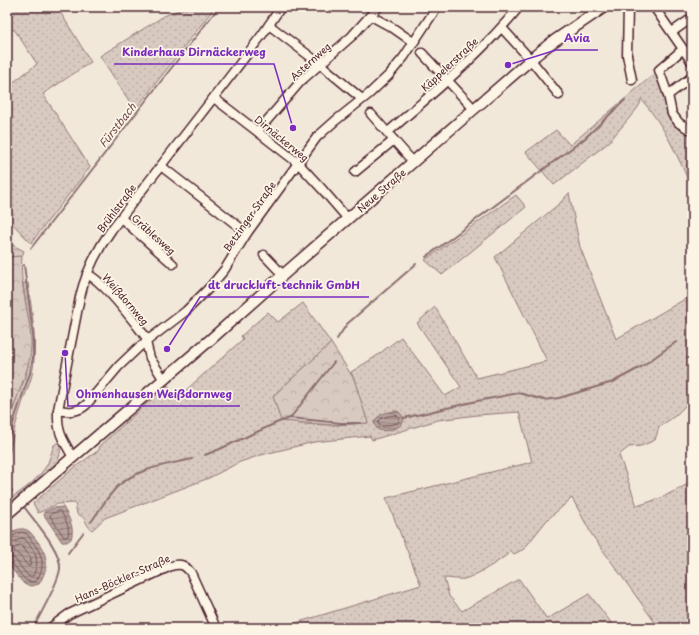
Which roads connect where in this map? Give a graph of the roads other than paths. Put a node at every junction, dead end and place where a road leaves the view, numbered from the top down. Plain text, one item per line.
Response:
1 (281, 7) edge
2 (378, 7) edge
3 (437, 7) edge
4 (520, 7) edge
5 (604, 7) edge
6 (628, 7) edge
7 (654, 7) edge
8 (371, 16) junction
9 (692, 18) edge
10 (269, 26) junction
11 (502, 28) junction
12 (672, 32) junction
13 (413, 42) junction
14 (683, 49) junction
15 (422, 53) dead end
16 (531, 60) junction
17 (692, 62) edge
18 (320, 64) junction
19 (692, 76) edge
20 (632, 80) dead end
21 (447, 81) junction
22 (559, 95) dead end
23 (668, 95) junction
24 (214, 98) junction
25 (362, 99) junction
26 (474, 109) junction
27 (371, 114) dead end
28 (689, 129) dead end
29 (258, 131) junction
30 (388, 132) junction
31 (394, 140) junction
32 (413, 162) junction
33 (298, 163) junction
34 (161, 166) junction
35 (355, 172) dead end
36 (121, 218) junction
37 (348, 219) junction
38 (247, 233) junction
39 (264, 255) dead end
40 (173, 264) dead end
41 (87, 274) junction
42 (283, 275) junction
43 (147, 341) junction
44 (164, 380) junction
45 (58, 410) junction
46 (73, 457) junction
47 (7, 514) edge
48 (50, 628) edge
49 (216, 628) edge

1 - 10 street, Brühlstraße
2 - 8 street, Asternweg
3 - 13 street, Betzinger Straße
4 - 11 street, Käppelerstraße
5 - 16 main road, Neue Straße
6 - 20 street
7 - 12 street
8 - 13 street
8 - 18 street, Asternweg
9 - 12 street
10 - 18 street
10 - 24 street, Brühlstraße
11 - 16 street
11 - 21 street, Käppelerstraße
12 - 14 street
13 - 25 street, Betzinger Straße
14 - 17 street
14 - 23 street
15 - 21 street
16 - 22 street
16 - 26 main road, Neue Straße
18 - 25 street
18 - 29 street, Asternweg
19 - 23 street
21 - 26 street
21 - 30 street, Käppelerstraße
23 - 28 street
24 - 29 street, Dirnäckerweg
24 - 34 street, Brühlstraße
25 - 33 street, Betzinger Straße
26 - 32 main road, Neue Straße
27 - 30 street
29 - 33 street, Dirnäckerweg
30 - 31 street
31 - 32 street
31 - 35 street
32 - 37 main road, Neue Straße
33 - 37 street, Dirnäckerweg
33 - 38 street, Betzinger Straße
34 - 36 street, Brühlstraße
34 - 38 street
36 - 40 street, Gräblesweg
36 - 41 street, Brühlstraße
37 - 42 main road, Neue Straße
38 - 43 street, Betzinger Straße
39 - 42 street
41 - 43 street, Weißdornweg
41 - 45 street, Brühlstraße
42 - 44 main road, Neue Straße
43 - 44 street, Weißdornweg
43 - 45 street, Betzinger Straße
44 - 46 main road, Neue Straße
45 - 46 street, Brühlstraße
46 - 47 main road, Neue Straße
48 - 49 street, Hans-Böckler-Straße

